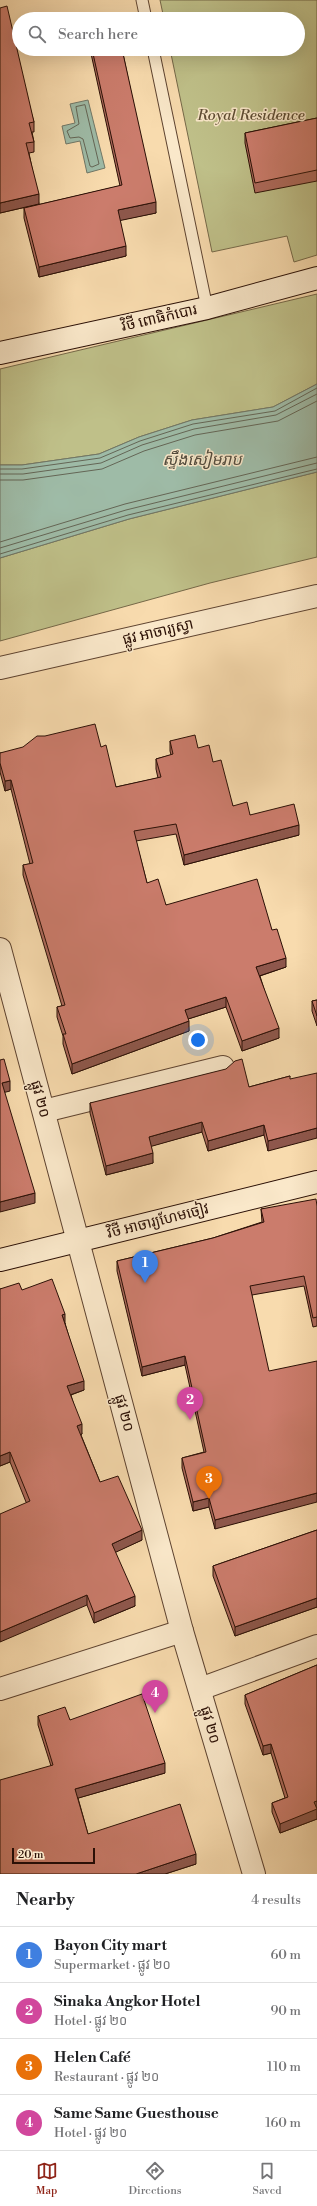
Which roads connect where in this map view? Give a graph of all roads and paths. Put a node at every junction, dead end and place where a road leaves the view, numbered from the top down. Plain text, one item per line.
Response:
1 (142, 0) edge
2 (145, 12) edge
3 (154, 56) edge
4 (317, 278) edge
5 (207, 308) junction
6 (0, 354) edge
7 (317, 596) edge
8 (0, 668) edge
9 (0, 949) edge
10 (223, 1066) dead end
11 (44, 1111) junction
12 (317, 1182) edge
13 (78, 1240) junction
14 (0, 1260) edge
15 (182, 1632) junction
16 (317, 1646) edge
17 (0, 1689) edge
18 (200, 1689) junction
19 (250, 1873) edge

1 - 2 lane
3 - 5 lane
4 - 5 street, វិថី ពោធិកំបោរ
5 - 6 street, វិថី ពោធិកំបោរ
7 - 8 street, ផ្លូវ អាចារ្យស្វា
9 - 11 street, ផ្លូវ ២០
10 - 11 street
11 - 13 street, ផ្លូវ ២០
12 - 13 street, វិថី អាចារ្យហែមចៀវ
13 - 14 street, វិថី អាចារ្យហែមចៀវ
13 - 15 street, ផ្លូវ ២០
15 - 17 street
15 - 18 street, ផ្លូវ ២០
16 - 18 street
18 - 19 street, ផ្លូវ ២០

